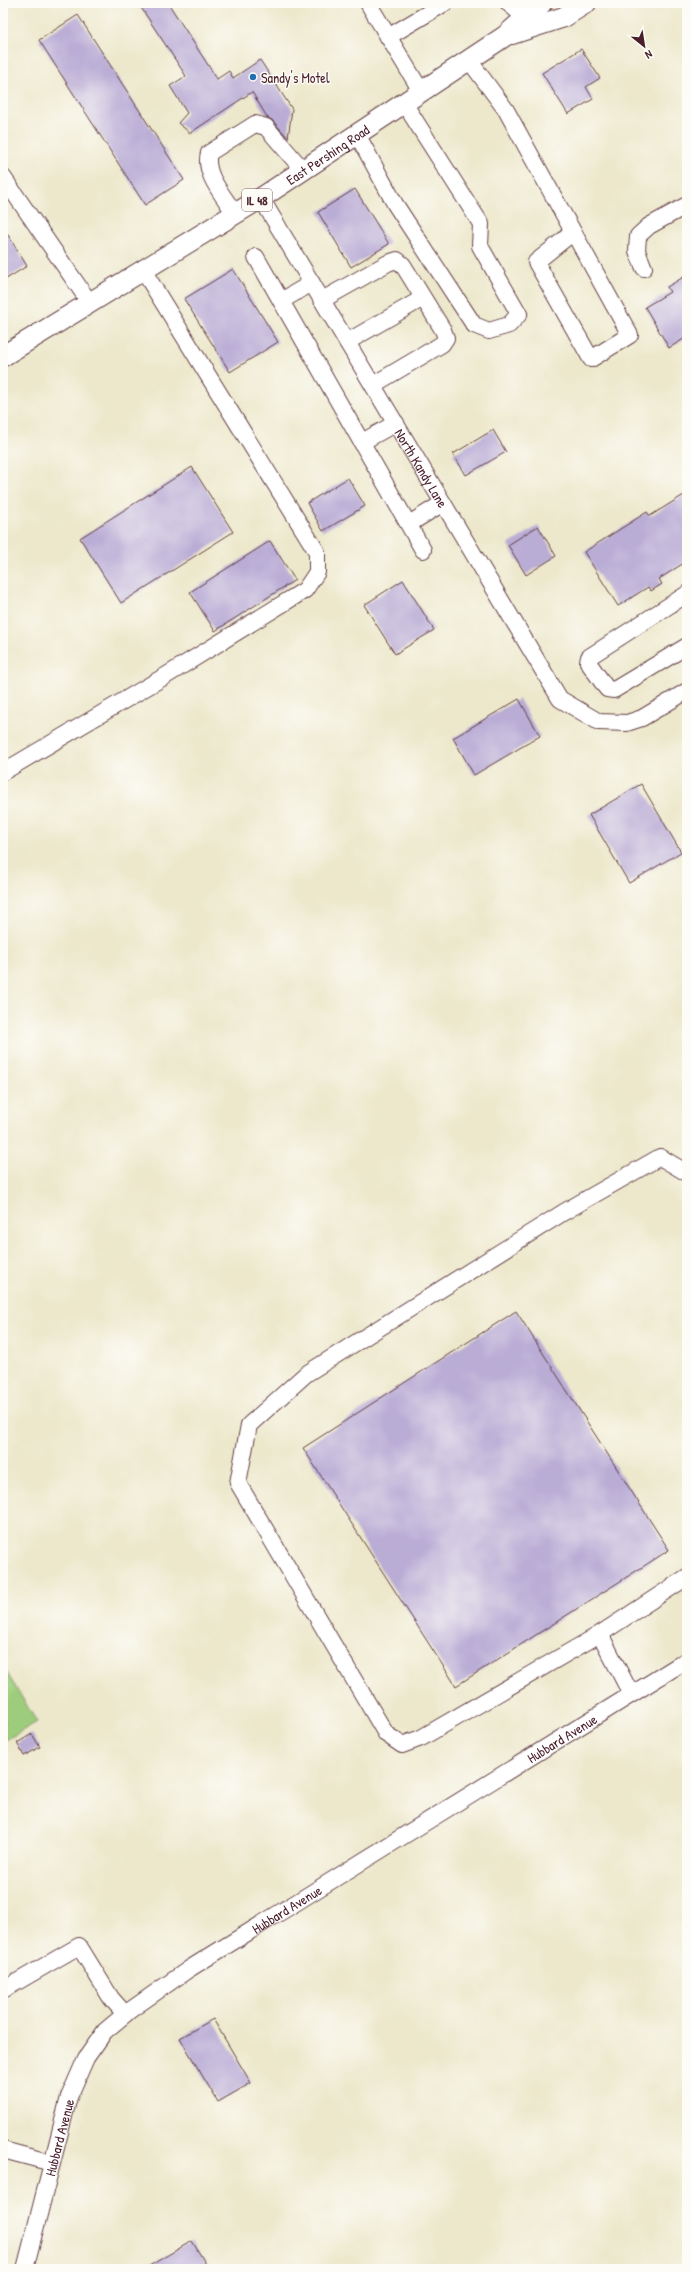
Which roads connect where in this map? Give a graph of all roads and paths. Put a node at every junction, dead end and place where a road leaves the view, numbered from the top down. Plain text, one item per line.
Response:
1 (368, 3) edge
2 (445, 3) edge
3 (508, 3) edge
4 (542, 3) edge
5 (586, 3) edge
6 (526, 18) junction
7 (505, 36) junction
8 (388, 37) junction
9 (469, 60) junction
10 (422, 91) junction
11 (404, 103) junction
12 (357, 134) junction
13 (303, 170) junction
14 (4, 180) edge
15 (261, 198) junction
16 (687, 205) edge
17 (235, 214) junction
18 (571, 231) junction
19 (256, 257) dead end
20 (644, 268) dead end
21 (143, 270) junction
22 (312, 283) junction
23 (423, 298) junction
24 (322, 300) junction
25 (281, 301) junction
26 (90, 303) junction
27 (347, 342) junction
28 (3, 356) edge
29 (373, 386) junction
30 (396, 423) junction
31 (362, 442) junction
32 (444, 503) junction
33 (408, 524) junction
34 (423, 550) dead end
35 (687, 594) edge
36 (687, 646) edge
37 (687, 691) edge
38 (3, 772) edge
39 (687, 1173) edge
40 (687, 1577) edge
41 (600, 1634) junction
42 (687, 1660) edge
43 (631, 1694) junction
44 (3, 1990) edge
45 (125, 2014) junction
46 (3, 2150) edge
47 (52, 2163) junction
48 (25, 2269) edge

1 - 8 street
2 - 8 street
3 - 6 street
4 - 6 main road, East Pershing Road / IL 48
5 - 7 main road, East Pershing Road / IL 48
6 - 7 main road, East Pershing Road / IL 48
7 - 9 main road, East Pershing Road / IL 48
8 - 10 street
9 - 10 main road, East Pershing Road / IL 48
9 - 18 street
10 - 11 main road, East Pershing Road / IL 48
11 - 12 main road, East Pershing Road / IL 48
11 - 12 street
12 - 13 main road, East Pershing Road / IL 48
13 - 15 main road, East Pershing Road / IL 48
13 - 17 street
14 - 26 street
15 - 17 main road, East Pershing Road / IL 48
15 - 22 street, North Kandy Lane
16 - 20 street
17 - 21 main road, East Pershing Road / IL 48
18 - 18 street
19 - 25 street
21 - 26 main road, East Pershing Road / IL 48
21 - 38 street
22 - 24 street, North Kandy Lane
22 - 25 street
23 - 24 street
23 - 27 street
23 - 29 street
24 - 27 street, North Kandy Lane
25 - 31 street
26 - 28 main road, East Pershing Road / IL 48
27 - 29 street, North Kandy Lane
29 - 30 street, North Kandy Lane
30 - 31 street
30 - 32 street, North Kandy Lane
31 - 33 street
32 - 33 street
32 - 37 street, North Kandy Lane
33 - 34 street
35 - 36 street
39 - 41 street
40 - 41 street
41 - 43 street
42 - 43 street, Hubbard Avenue
43 - 45 street, Hubbard Avenue
44 - 45 street
45 - 47 street, Hubbard Avenue
46 - 47 street
47 - 48 street, Hubbard Avenue

